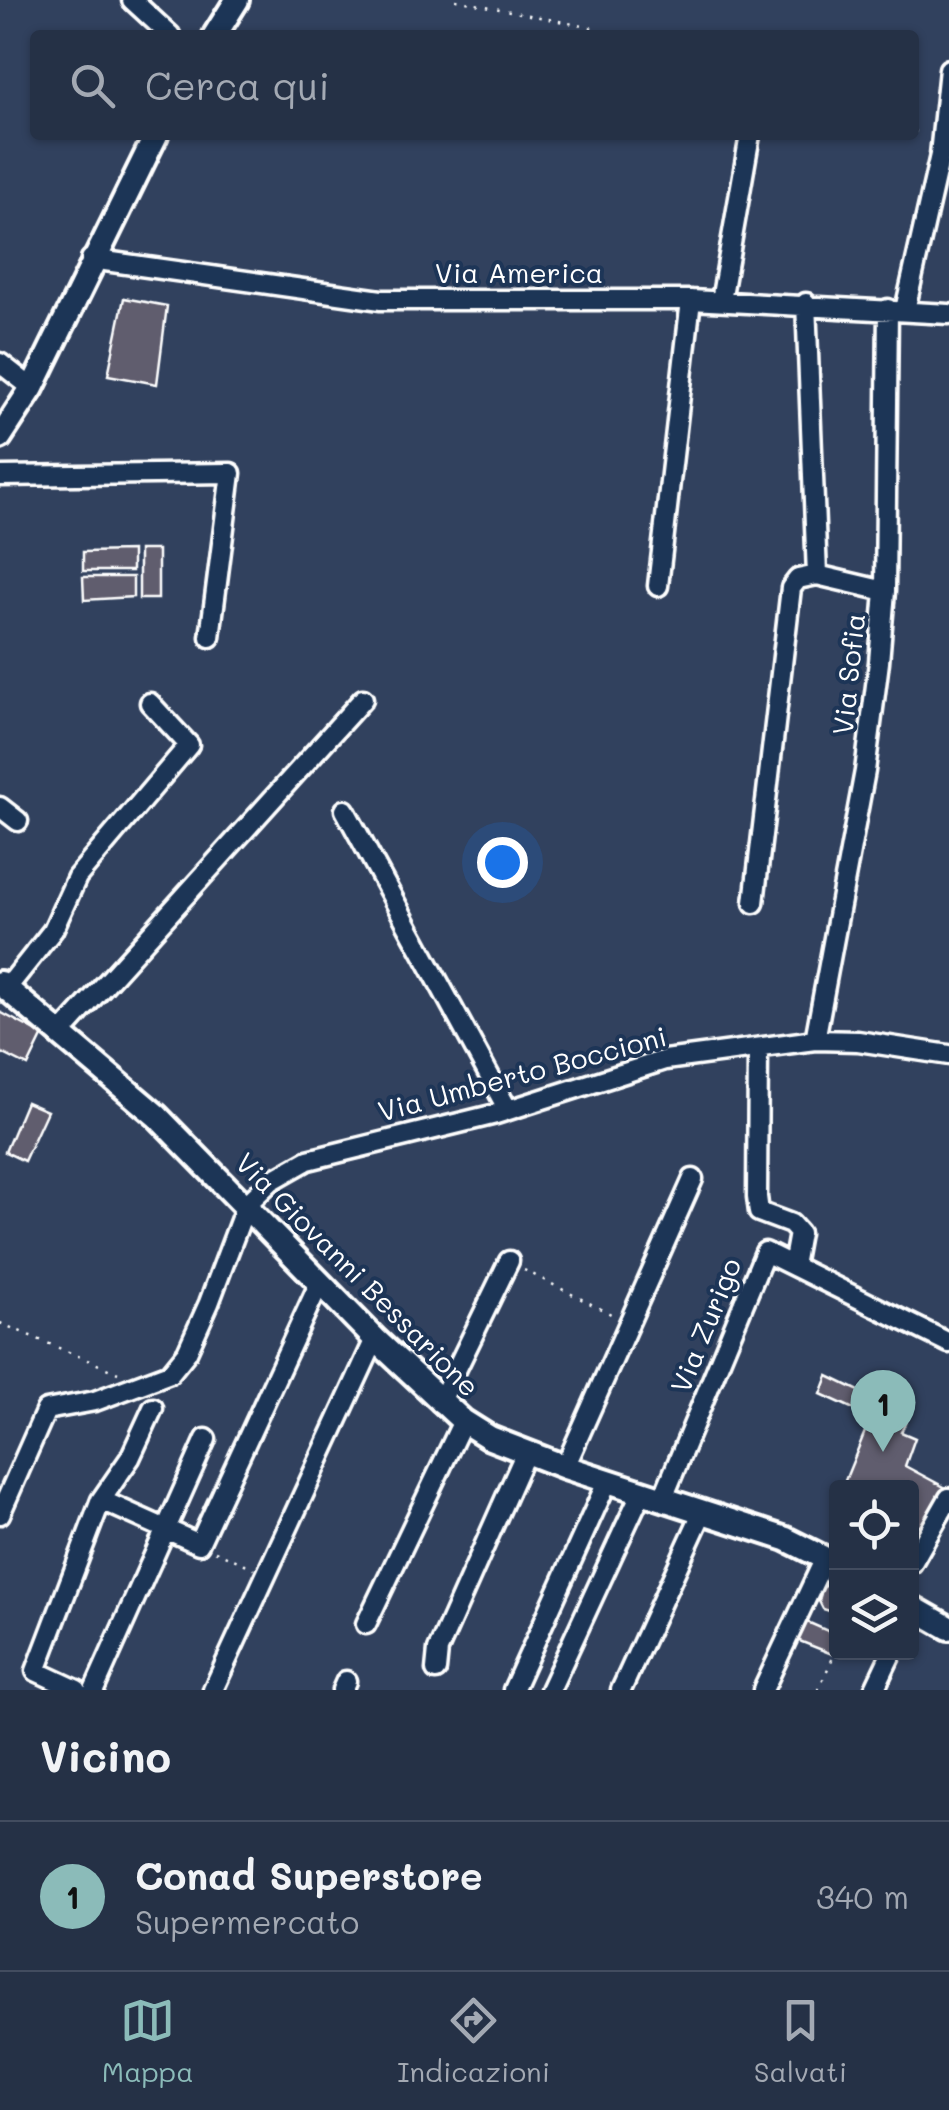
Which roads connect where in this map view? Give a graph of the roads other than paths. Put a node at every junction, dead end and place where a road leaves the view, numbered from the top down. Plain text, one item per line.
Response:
1 (132, 0) edge
2 (237, 0) edge
3 (165, 30) edge
4 (225, 30) edge
5 (949, 68) edge
6 (153, 140) edge
7 (749, 140) edge
8 (91, 259) junction
9 (691, 300) junction
10 (720, 300) junction
11 (806, 303) junction
12 (896, 310) junction
13 (949, 314) edge
14 (0, 363) edge
15 (32, 388) junction
16 (0, 437) edge
17 (0, 476) edge
18 (816, 575) junction
19 (658, 586) dead end
20 (885, 591) junction
21 (210, 637) dead end
22 (362, 698) dead end
23 (150, 703) dead end
24 (0, 807) edge
25 (345, 810) dead end
26 (18, 822) dead end
27 (754, 903) dead end
28 (4, 985) edge
29 (62, 1032) junction
30 (815, 1040) junction
31 (758, 1048) junction
32 (949, 1055) edge
33 (508, 1110) junction
34 (693, 1179) dead end
35 (246, 1205) junction
36 (509, 1261) road end
37 (793, 1266) junction
38 (320, 1282) junction
39 (375, 1339) junction
40 (949, 1343) edge
41 (170, 1373) junction
42 (144, 1384) junction
43 (440, 1403) junction
44 (153, 1408) junction
45 (463, 1421) junction
46 (206, 1438) dead end
47 (526, 1452) junction
48 (565, 1467) junction
49 (608, 1480) junction
50 (652, 1495) junction
51 (949, 1498) edge
52 (100, 1500) junction
53 (2, 1501) edge
54 (703, 1511) junction
55 (166, 1529) junction
56 (919, 1551) edge
57 (829, 1560) edge
58 (829, 1565) edge
59 (919, 1613) edge
60 (366, 1624) dead end
61 (949, 1628) edge
62 (888, 1660) edge
63 (436, 1670) dead end
64 (77, 1690) edge
65 (94, 1690) edge
66 (214, 1690) edge
67 (513, 1690) edge
68 (550, 1690) edge
69 (620, 1690) edge
70 (763, 1690) edge
71 (874, 1690) edge

1 - 3 street
2 - 4 street
5 - 12 street, Via Sofia
6 - 8 street
7 - 10 street
8 - 9 street, Via America
8 - 15 street
9 - 10 street, Via America
9 - 19 street
10 - 11 street, Via America
11 - 12 street, Via America
11 - 18 street
12 - 13 street, Via America
12 - 20 street, Via Sofia
14 - 15 street
15 - 16 street
17 - 21 street
18 - 20 street
18 - 27 street
20 - 30 street, Via Sofia
22 - 29 street
23 - 28 street
24 - 26 street
25 - 33 street
28 - 29 street, Via Giovanni Bessarione
29 - 35 street, Via Giovanni Bessarione
30 - 31 street, Via Umberto Boccioni
30 - 32 street, Via Umberto Boccioni
31 - 33 street, Via Umberto Boccioni
31 - 37 street
33 - 35 street, Via Umberto Boccioni
34 - 48 street
35 - 38 street, Via Giovanni Bessarione
35 - 41 street
36 - 43 street
37 - 40 street
37 - 50 street, Via Zurigo
38 - 39 street, Via Giovanni Bessarione
38 - 55 street
39 - 43 street, Via Giovanni Bessarione
39 - 66 street
41 - 42 street
41 - 44 street
42 - 44 street
42 - 53 street
43 - 45 street, Via Giovanni Bessarione
44 - 52 street
45 - 47 street, Via Giovanni Bessarione
45 - 60 street
46 - 55 street
47 - 48 street, Via Giovanni Bessarione
47 - 63 street
48 - 49 street, Via Giovanni Bessarione
49 - 50 street, Via Giovanni Bessarione
49 - 67 street
50 - 54 street, Via Giovanni Bessarione
50 - 68 street
51 - 56 street
52 - 55 street
52 - 64 street
54 - 57 street, Via Giovanni Bessarione
54 - 69 street
55 - 65 street
58 - 70 street
59 - 61 street
62 - 71 street

